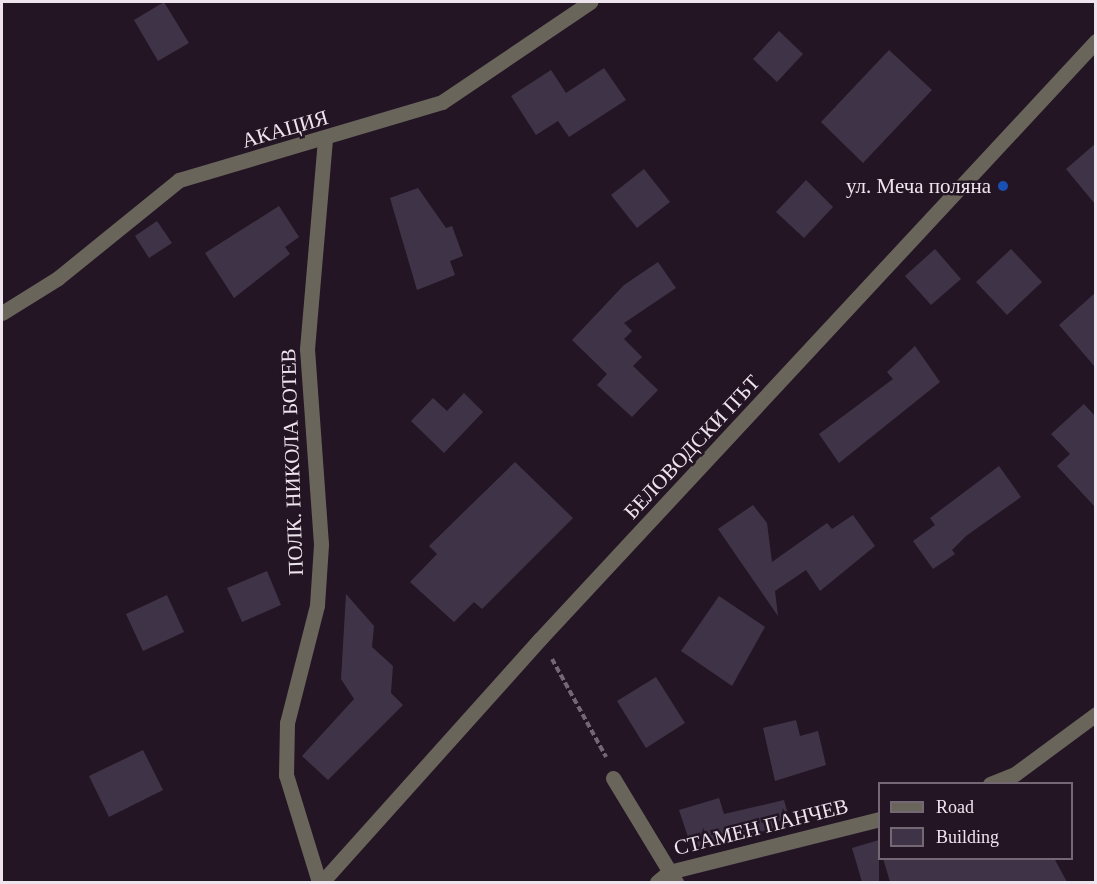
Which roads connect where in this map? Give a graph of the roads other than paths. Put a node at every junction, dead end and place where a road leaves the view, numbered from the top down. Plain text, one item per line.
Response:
1 (590, 2) edge
2 (1095, 41) edge
3 (325, 140) junction
4 (2, 313) edge
5 (1095, 714) edge
6 (613, 778) road end
7 (993, 782) edge
8 (878, 819) edge
9 (672, 877) edge
10 (320, 882) edge
11 (657, 882) edge

1 - 3 street, АКАЦИЯ
2 - 10 street, БЕЛОВОДСКИ ПЪТ
3 - 4 street, АКАЦИЯ
3 - 10 street, ПОЛК. НИКОЛА БОТЕВ
5 - 7 street
6 - 9 street
8 - 9 street, СТАМЕН ПАНЧЕВ
9 - 11 street, СТАМЕН ПАНЧЕВ

